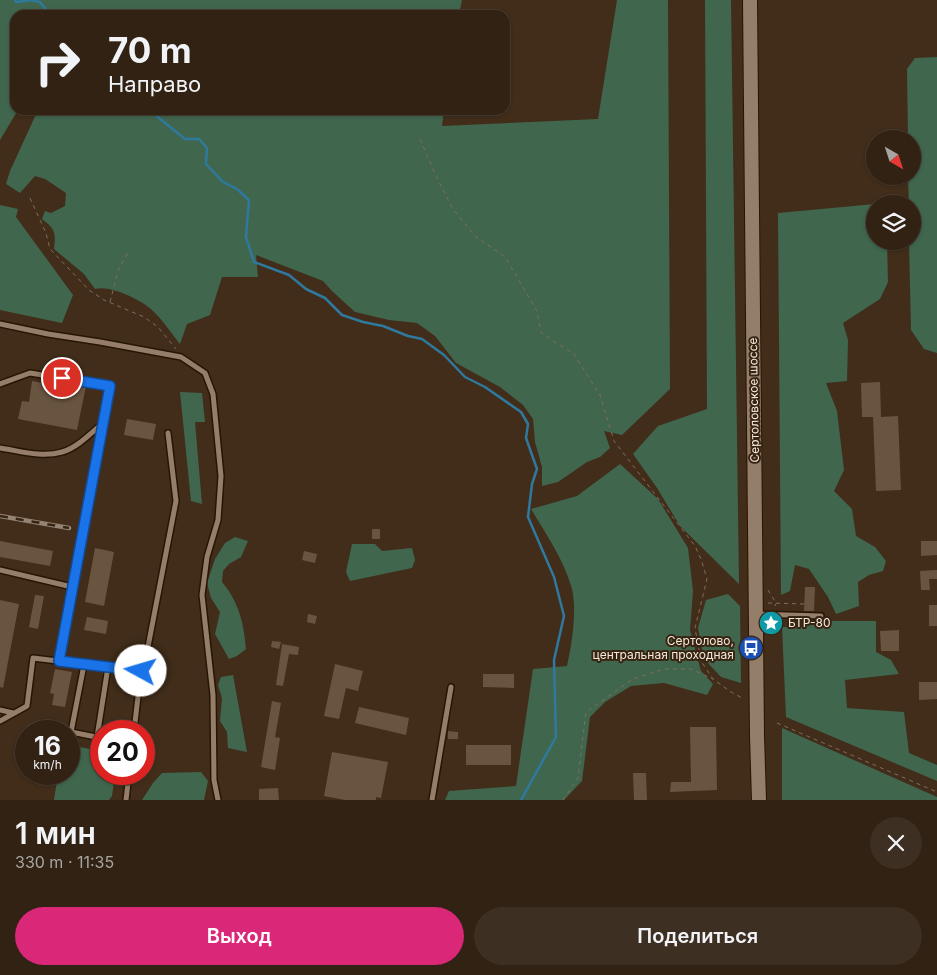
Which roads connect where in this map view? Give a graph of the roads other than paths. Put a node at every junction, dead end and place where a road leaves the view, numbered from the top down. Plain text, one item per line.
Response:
1 (750, 0) edge
2 (0, 324) edge
3 (0, 384) edge
4 (103, 423) junction
5 (168, 433) dead end
6 (0, 448) edge
7 (0, 570) edge
8 (72, 586) junction
9 (759, 608) junction
10 (821, 616) dead end
11 (59, 661) junction
12 (84, 665) junction
13 (108, 667) junction
14 (141, 671) junction
15 (451, 687) dead end
16 (0, 710) edge
17 (13, 714) junction
18 (101, 720) edge
19 (135, 720) edge
20 (0, 721) edge
21 (90, 735) edge
22 (128, 785) edge
23 (126, 800) edge
24 (218, 800) edge
25 (432, 800) edge
26 (759, 800) edge

1 - 9 main road, Сертоловское шоссе
2 - 24 lane
3 - 4 lane
4 - 6 lane
4 - 8 lane
5 - 14 lane
7 - 8 lane
8 - 11 lane
9 - 10 lane
9 - 26 main road, Сертоловское шоссе
11 - 12 lane
11 - 17 lane
12 - 13 lane
12 - 21 lane
13 - 14 lane
13 - 18 lane
14 - 19 lane
15 - 25 lane
16 - 17 lane
17 - 20 lane
22 - 23 lane

